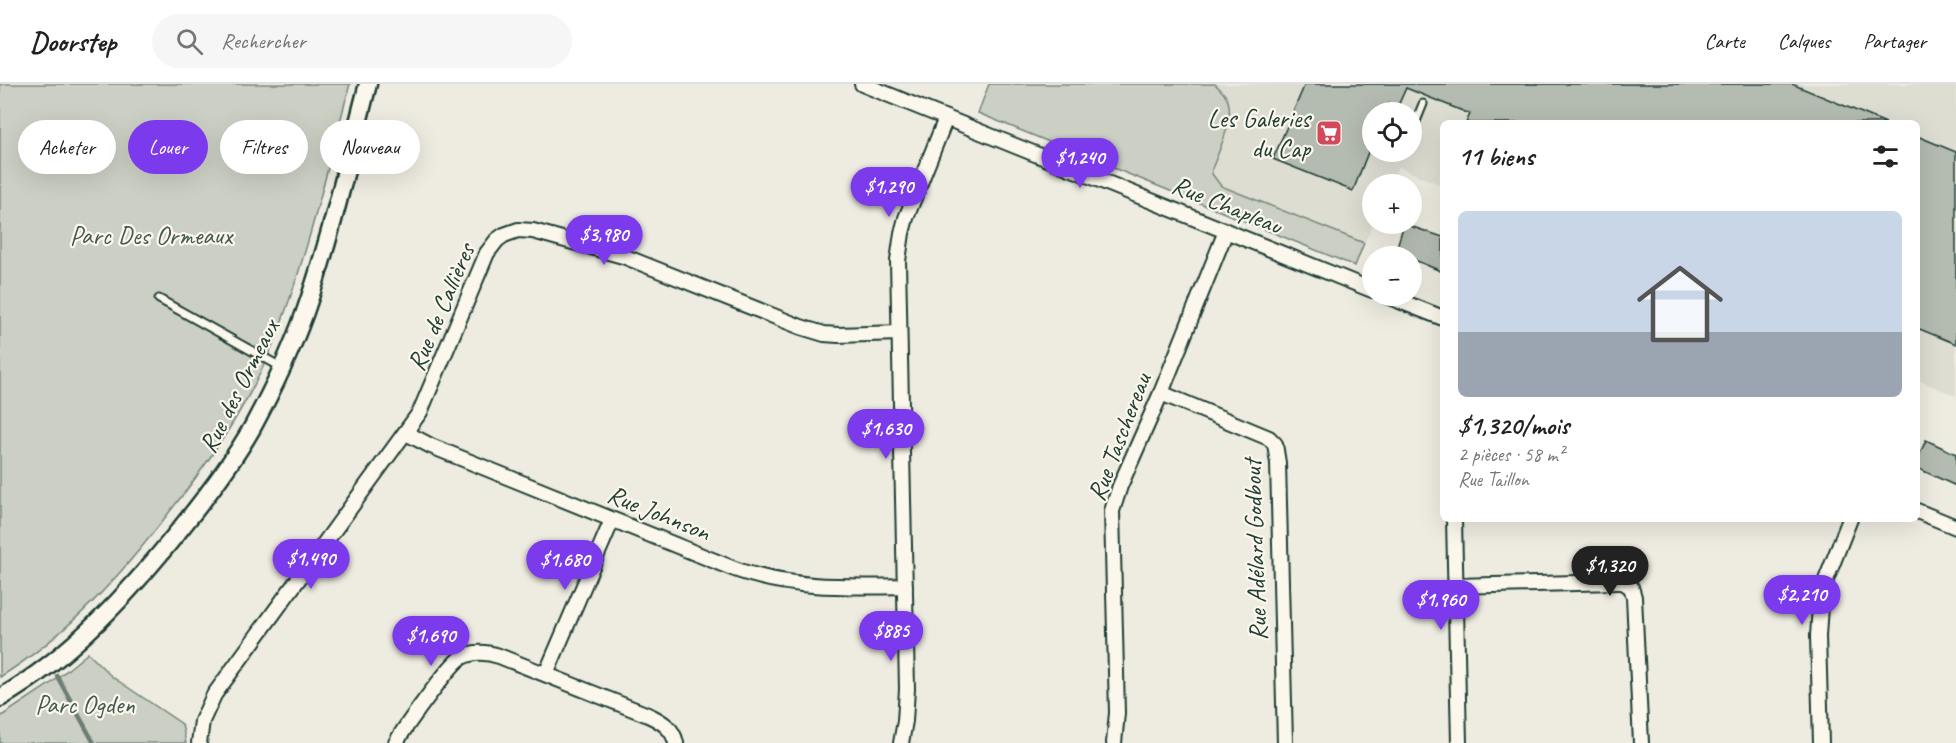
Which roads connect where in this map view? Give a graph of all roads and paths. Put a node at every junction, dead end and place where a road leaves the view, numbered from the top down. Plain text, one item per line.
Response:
1 (368, 84) edge
2 (862, 84) edge
3 (946, 118) junction
4 (1226, 231) junction
5 (1362, 286) edge
6 (159, 299) dead end
7 (1412, 306) edge
8 (1440, 317) edge
9 (899, 333) junction
10 (281, 367) junction
11 (1161, 393) junction
12 (406, 433) junction
13 (1920, 512) edge
14 (612, 520) junction
15 (1454, 522) edge
16 (1849, 522) edge
17 (1956, 527) edge
18 (904, 586) junction
19 (1455, 586) junction
20 (546, 674) junction
21 (0, 698) edge
22 (199, 743) edge
23 (396, 743) edge
24 (676, 743) edge
25 (900, 743) edge
26 (1114, 743) edge
27 (1286, 743) edge
28 (1459, 743) edge
29 (1641, 743) edge
30 (1821, 743) edge

1 - 10 street, Rue des Ormeaux
2 - 3 street, Rue Chapleau
3 - 4 street, Rue Chapleau
3 - 9 street
4 - 5 street, Rue Chapleau
4 - 11 street, Rue Taschereau
6 - 10 lane
7 - 8 street
9 - 12 street, Rue de Callières
9 - 18 street
10 - 21 street, Rue des Ormeaux
11 - 26 street, Rue Taschereau
11 - 27 street, Rue Adélard Godbout
12 - 14 street, Rue Johnson
12 - 22 street, Rue de Callières
13 - 17 street
14 - 18 street, Rue Johnson
14 - 20 street
15 - 19 street
16 - 30 street
18 - 25 street
19 - 28 street
19 - 29 street
20 - 23 street
20 - 24 street

